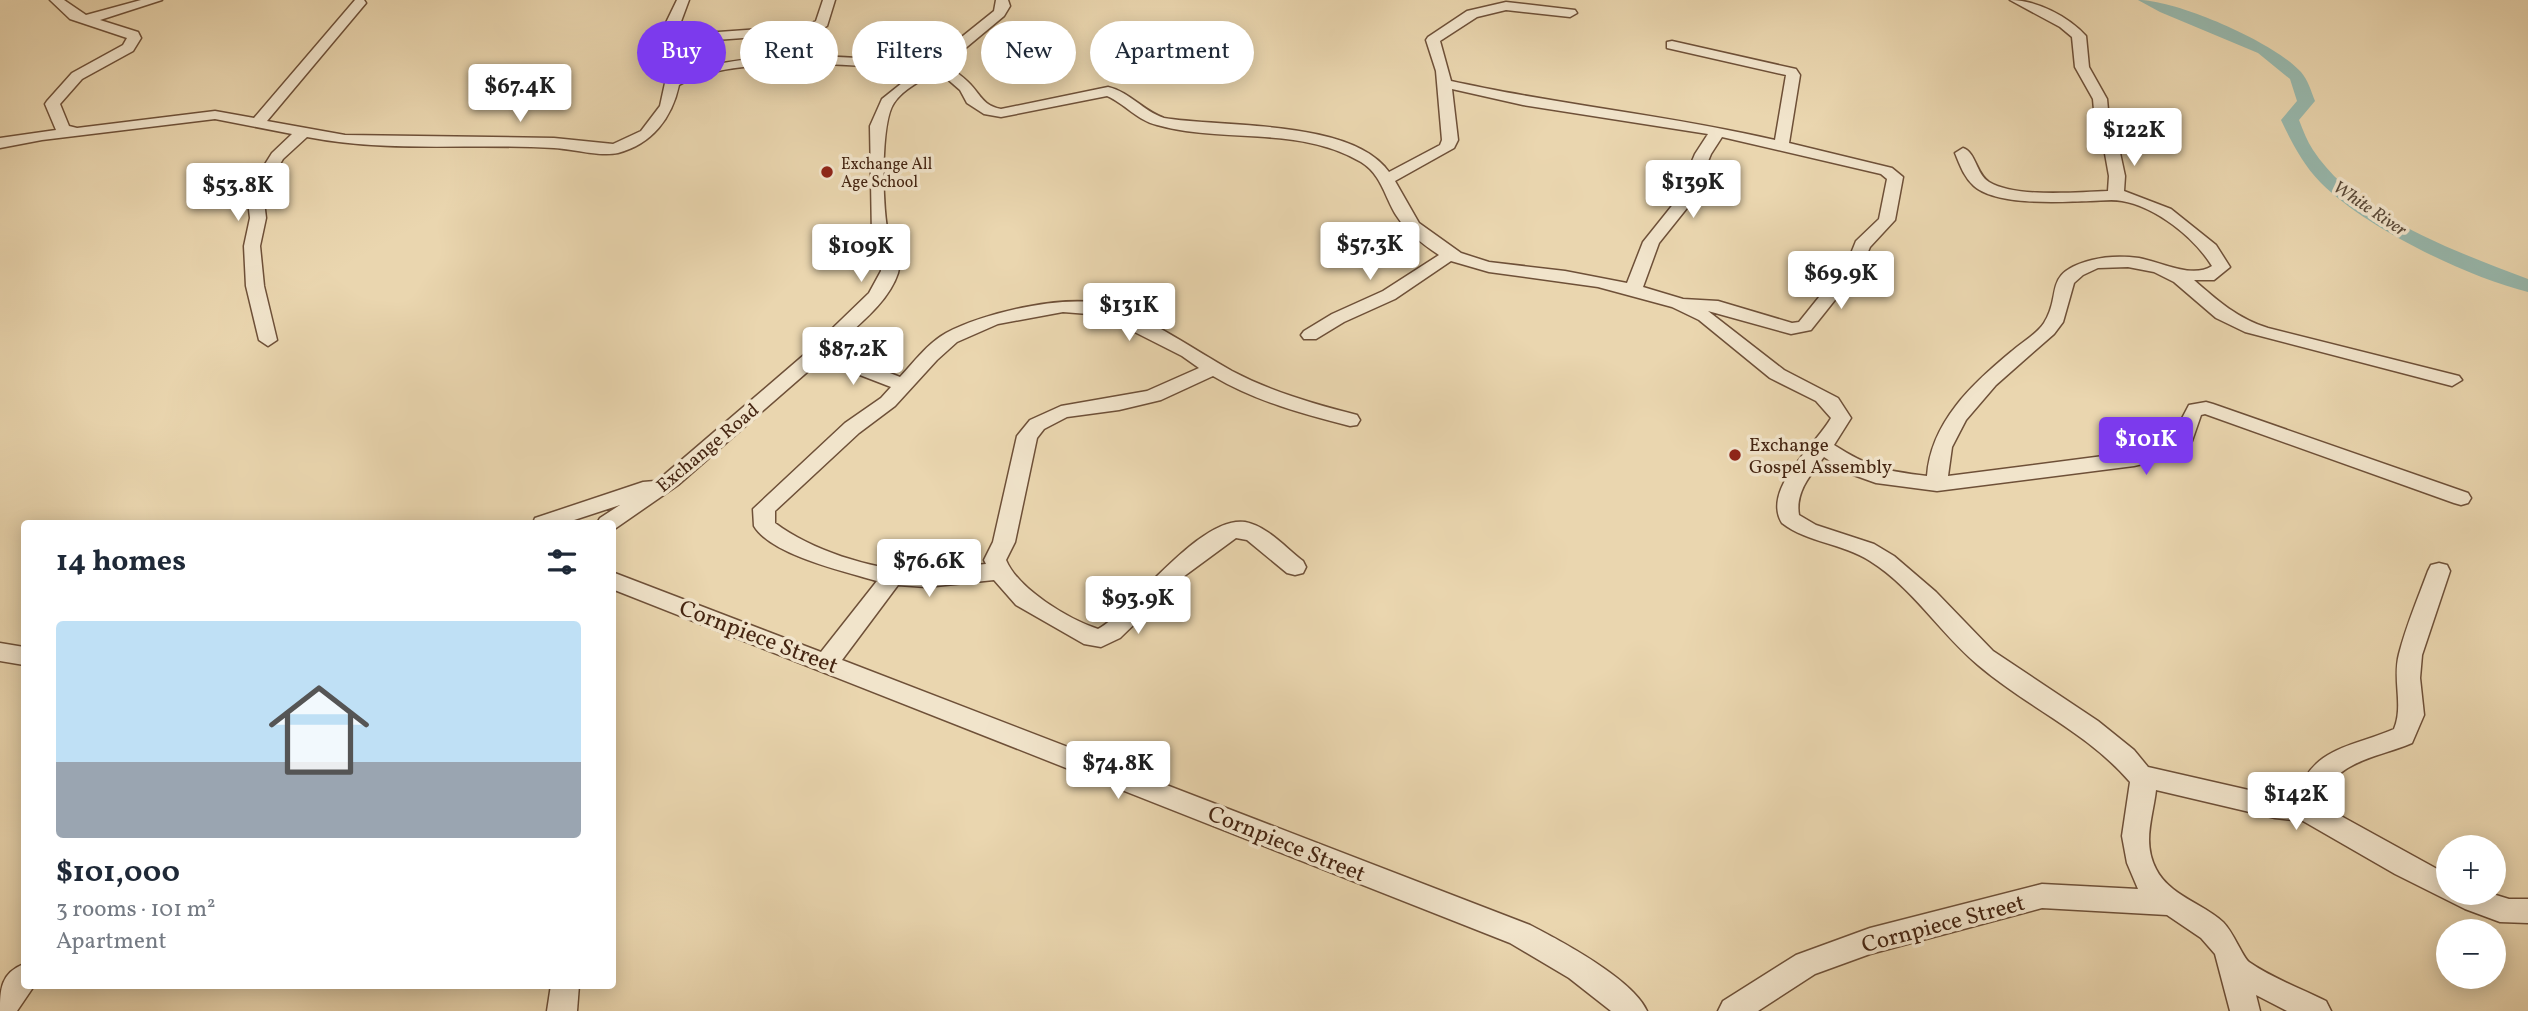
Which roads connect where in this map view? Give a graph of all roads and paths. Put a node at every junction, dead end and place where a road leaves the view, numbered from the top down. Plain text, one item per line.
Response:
1 (56, 0) edge
2 (156, 0) edge
3 (683, 0) edge
4 (829, 0) edge
5 (1002, 0) edge
6 (2016, 0) edge
7 (359, 3) dead end
8 (1570, 13) dead end
9 (84, 20) junction
10 (673, 21) edge
11 (726, 35) edge
12 (967, 39) edge
13 (1672, 45) dead end
14 (852, 61) edge
15 (726, 68) edge
16 (1443, 83) junction
17 (672, 84) edge
18 (910, 84) edge
19 (961, 84) edge
20 (258, 122) junction
21 (1717, 132) junction
22 (76, 133) junction
23 (303, 133) junction
24 (0, 143) edge
25 (1781, 146) junction
26 (1963, 153) dead end
27 (1387, 179) junction
28 (2120, 196) junction
29 (1451, 254) junction
30 (2171, 272) junction
31 (1633, 291) junction
32 (1682, 304) junction
33 (1310, 335) dead end
34 (268, 340) dead end
35 (819, 352) junction
36 (1213, 367) junction
37 (2452, 380) dead end
38 (902, 386) junction
39 (1350, 420) dead end
40 (1821, 446) junction
41 (671, 480) junction
42 (1937, 484) junction
43 (2461, 498) dead end
44 (552, 520) edge
45 (612, 520) edge
46 (1295, 567) dead end
47 (2440, 571) dead end
48 (1000, 572) junction
49 (893, 576) junction
50 (616, 582) edge
51 (0, 652) edge
52 (21, 656) edge
53 (827, 662) junction
54 (2142, 776) junction
55 (2307, 810) junction
56 (2436, 882) edge
57 (2170, 903) junction
58 (2487, 905) edge
59 (2528, 911) edge
60 (2235, 969) junction
61 (21, 981) edge
62 (565, 989) edge
63 (1, 1011) edge
64 (562, 1011) edge
65 (1632, 1011) edge
66 (1733, 1011) edge
67 (2245, 1011) edge
68 (2316, 1011) edge

1 - 9 street
2 - 9 street
3 - 10 street
4 - 11 street
5 - 12 street, Exchange Road
6 - 28 street
7 - 20 street
8 - 16 street
9 - 22 street
13 - 25 street
14 - 15 street
16 - 21 street
16 - 27 street
17 - 23 street
18 - 35 street, Exchange Road
19 - 27 street
20 - 22 street
20 - 23 street
21 - 25 street
21 - 31 street
22 - 24 street
23 - 34 street
25 - 32 street
26 - 28 street
27 - 29 street
28 - 30 street
29 - 31 street
29 - 33 street
30 - 37 street
30 - 42 street
31 - 32 street
32 - 40 street
35 - 38 street
35 - 41 street, Exchange Road
36 - 38 street
36 - 39 street
36 - 48 street
38 - 49 street
40 - 42 street
40 - 54 street
41 - 44 street
41 - 45 street, Exchange Road
42 - 43 street
46 - 48 street
47 - 55 street
48 - 49 street
49 - 53 street
50 - 53 street, Cornpiece Street
51 - 52 street
53 - 65 street, Cornpiece Street
54 - 55 street
54 - 57 street
55 - 56 street
57 - 60 street
57 - 66 street, Cornpiece Street
58 - 59 street
60 - 67 street
60 - 68 street
61 - 63 street
62 - 64 street

